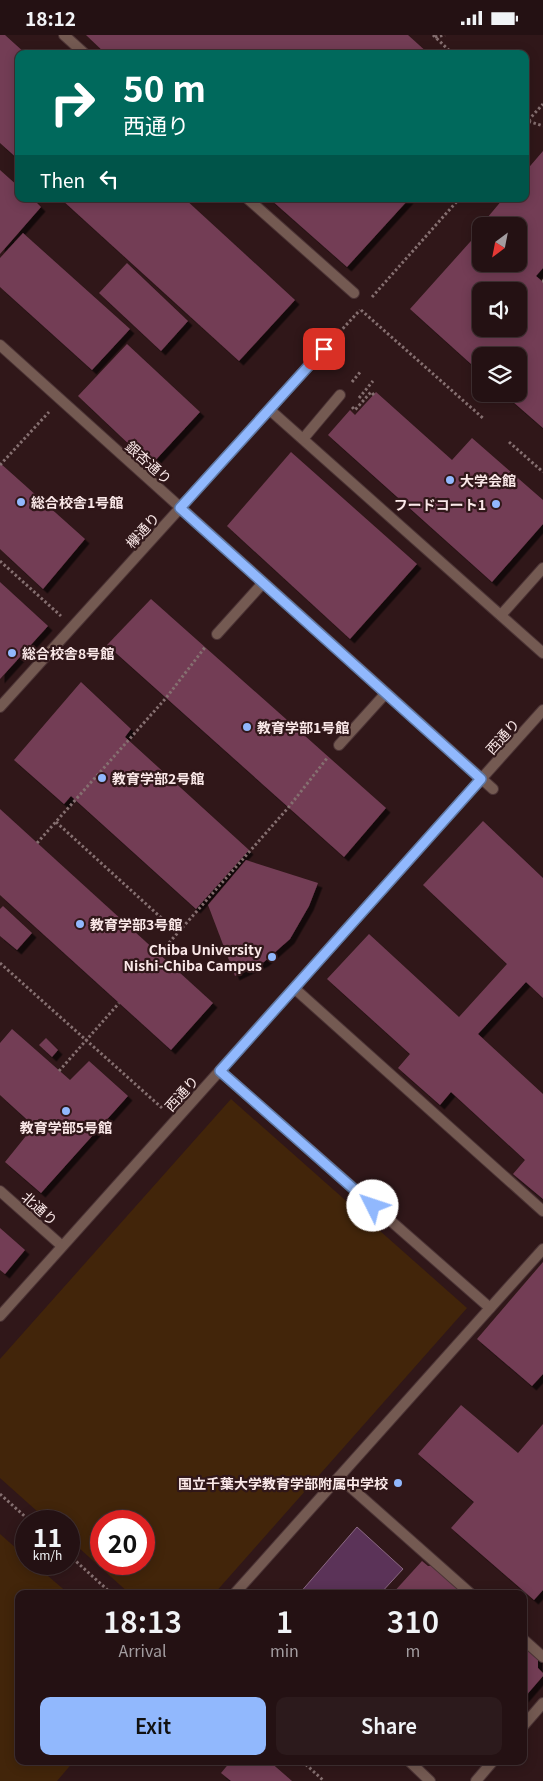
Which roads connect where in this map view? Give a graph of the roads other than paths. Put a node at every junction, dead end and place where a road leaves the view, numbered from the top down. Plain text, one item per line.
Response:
1 (64, 35) edge
2 (81, 50) edge
3 (251, 202) edge
4 (354, 293) road end
5 (0, 345) edge
6 (328, 345) road end
7 (340, 395) dead end
8 (270, 410) junction
9 (303, 439) junction
10 (180, 508) junction
11 (543, 568) edge
12 (264, 583) junction
13 (501, 615) junction
14 (217, 634) dead end
15 (543, 653) edge
16 (386, 693) junction
17 (0, 707) edge
18 (543, 710) edge
19 (339, 745) dead end
20 (481, 779) junction
21 (493, 789) dead end
22 (294, 988) junction
23 (220, 1071) junction
24 (0, 1191) edge
25 (543, 1211) edge
26 (62, 1246) junction
27 (543, 1249) edge
28 (490, 1308) junction
29 (0, 1316) edge
30 (339, 1477) junction
31 (238, 1590) edge
32 (466, 1590) edge
33 (527, 1643) edge
34 (543, 1657) edge
35 (543, 1703) edge
36 (527, 1722) edge
37 (412, 1765) edge
38 (490, 1765) edge
39 (430, 1781) edge
40 (476, 1781) edge

1 - 2 lane
3 - 4 lane
5 - 10 lane, 銀杏通り
6 - 8 lane, 欅通り
7 - 9 lane
8 - 9 lane
8 - 10 lane, 欅通り
9 - 13 lane
10 - 12 lane, 銀杏通り
10 - 17 lane, 欅通り
11 - 13 lane
12 - 14 lane
12 - 16 lane, 銀杏通り
13 - 15 lane
16 - 19 lane
16 - 20 lane, 銀杏通り
18 - 20 lane, 西通り
20 - 21 lane, 銀杏通り
20 - 22 lane, 西通り
22 - 23 lane, 西通り
22 - 25 lane
23 - 26 lane, 西通り
23 - 28 lane
24 - 26 lane, 北通り
26 - 29 lane, 西通り
27 - 28 lane
28 - 30 lane
30 - 31 lane
30 - 32 lane
33 - 34 lane
35 - 36 lane
37 - 39 lane
38 - 40 lane

